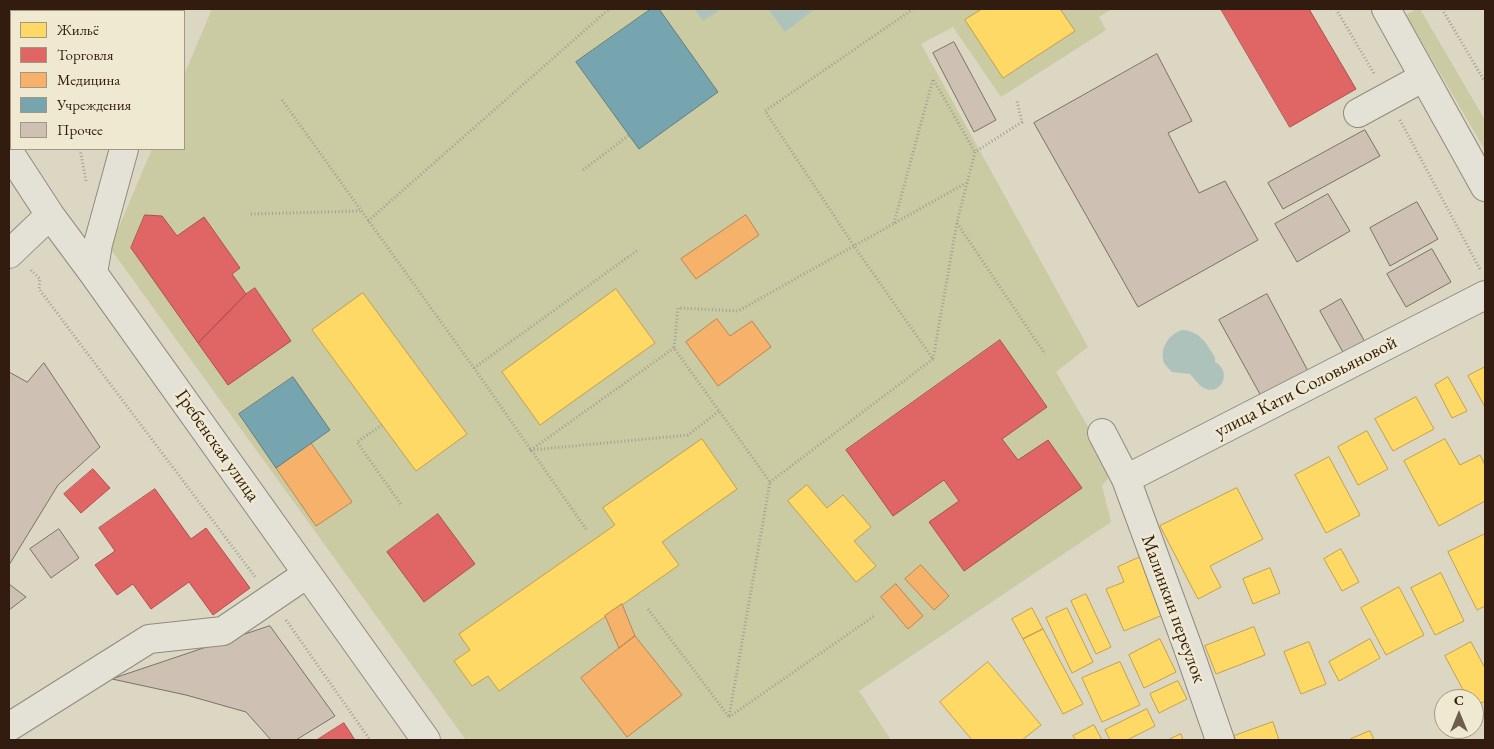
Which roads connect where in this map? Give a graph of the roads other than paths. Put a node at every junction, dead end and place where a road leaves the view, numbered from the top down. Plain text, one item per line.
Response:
1 (1386, 9) edge
2 (1424, 77) junction
3 (1358, 113) dead end
4 (124, 150) edge
5 (9, 152) edge
6 (1485, 187) edge
7 (50, 215) junction
8 (9, 254) edge
9 (93, 273) junction
10 (1485, 295) edge
11 (1102, 433) dead end
12 (1126, 479) junction
13 (306, 574) junction
14 (9, 727) edge
15 (426, 740) edge
16 (1220, 740) edge

1 - 2 street
2 - 3 street
2 - 6 street
4 - 9 street
5 - 7 street, Гребенская улица
7 - 8 street
7 - 9 street, Гребенская улица
9 - 13 street, Гребенская улица
10 - 12 street, улица Кати Соловьяновой
11 - 12 street, Малинкин переулок
12 - 16 street, Малинкин переулок
13 - 14 street
13 - 15 street, Гребенская улица

